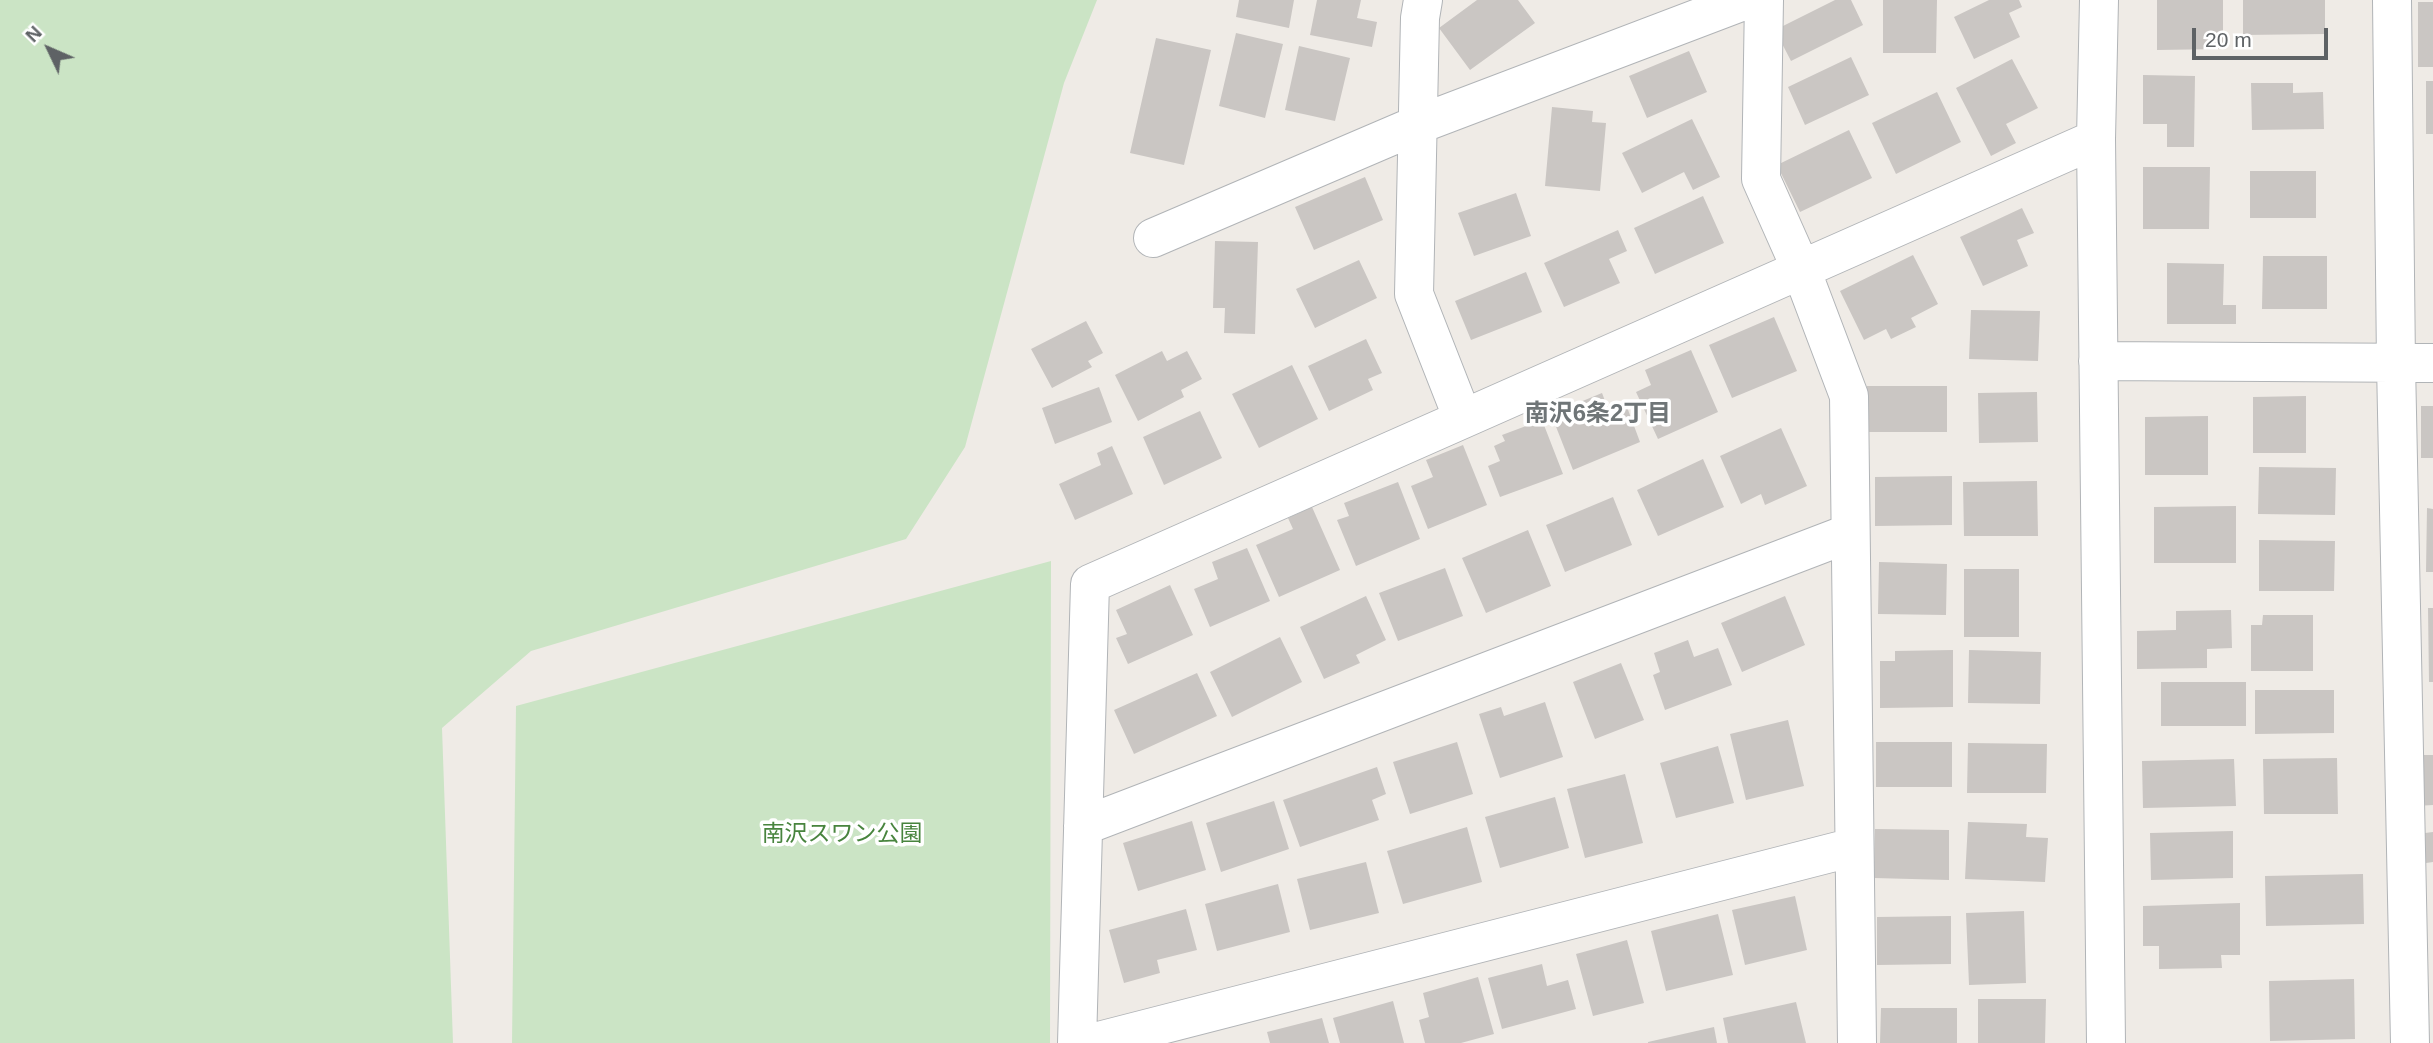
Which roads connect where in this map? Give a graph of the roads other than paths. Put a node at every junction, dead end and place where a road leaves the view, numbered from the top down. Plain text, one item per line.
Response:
1 (1423, 0) edge
2 (1746, 0) edge
3 (1765, 0) edge
4 (2099, 0) edge
5 (2392, 0) edge
6 (1417, 125) junction
7 (2096, 139) junction
8 (1153, 238) dead end
9 (1801, 269) junction
10 (2098, 361) junction
11 (2415, 363) edge
12 (1463, 419) junction
13 (1850, 533) junction
14 (1083, 826) junction
15 (1854, 847) junction
16 (1077, 1043) edge
17 (1091, 1043) edge
18 (1857, 1043) edge
19 (2106, 1043) edge
20 (2410, 1043) edge

1 - 6 street
2 - 6 street
3 - 9 street
4 - 7 street
5 - 11 street
6 - 8 street
6 - 12 street
7 - 9 street
7 - 10 street
9 - 12 street
9 - 13 street
10 - 11 street
10 - 19 street
11 - 20 street
12 - 14 street
13 - 14 street
13 - 15 street
14 - 16 street
15 - 17 street
15 - 18 street

